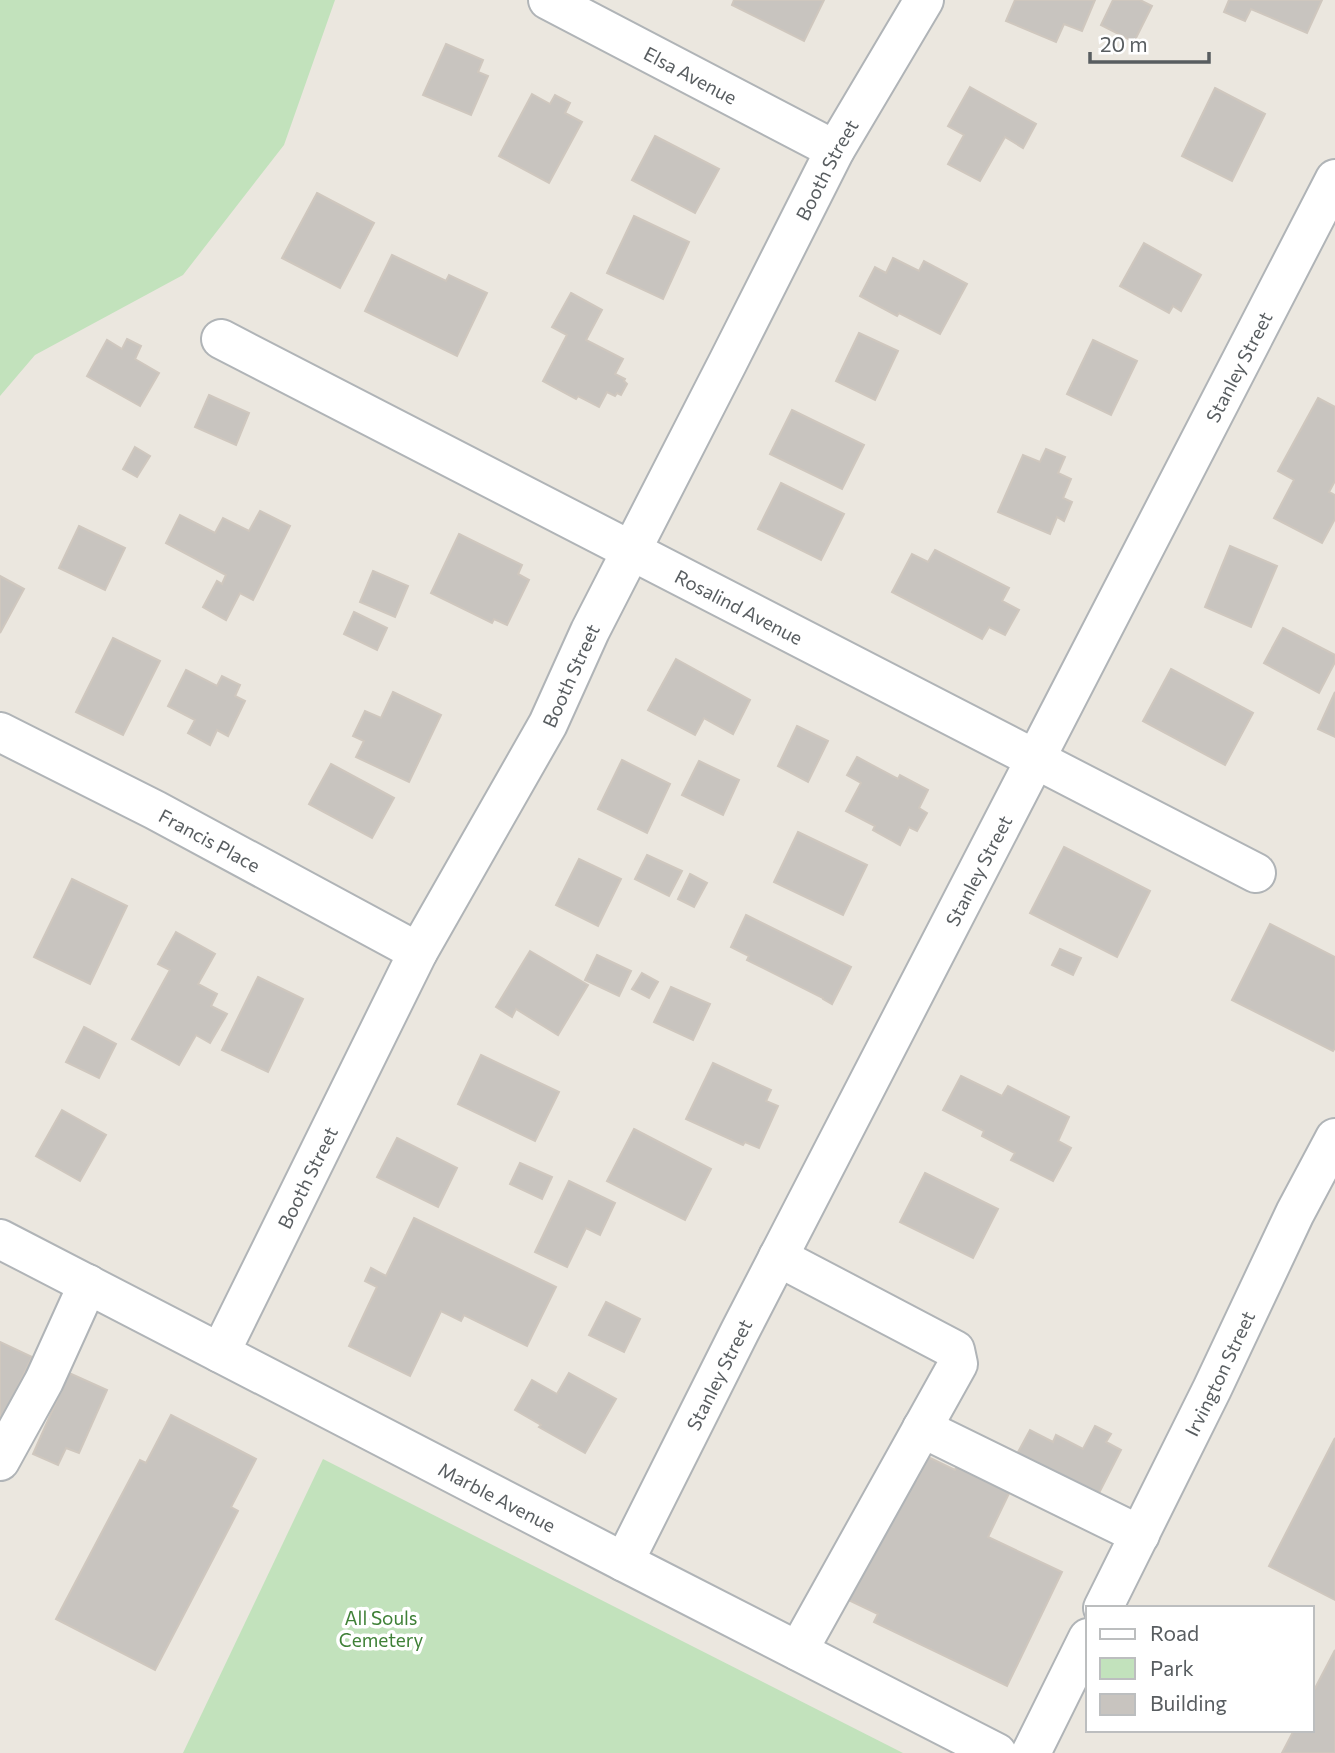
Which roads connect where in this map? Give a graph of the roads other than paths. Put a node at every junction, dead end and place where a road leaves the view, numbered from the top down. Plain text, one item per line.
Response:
1 (548, 0) edge
2 (924, 0) edge
3 (835, 150) junction
4 (1335, 179) edge
5 (221, 339) dead end
6 (632, 551) junction
7 (0, 732) edge
8 (1035, 760) junction
9 (1256, 873) dead end
10 (418, 952) junction
11 (1335, 1138) edge
12 (0, 1238) edge
13 (778, 1257) junction
14 (88, 1284) junction
15 (219, 1353) junction
16 (922, 1428) junction
17 (0, 1461) edge
18 (1140, 1535) junction
19 (624, 1562) junction
20 (1104, 1606) edge
21 (1086, 1642) edge
22 (798, 1651) junction
23 (997, 1753) edge
24 (1031, 1753) edge

1 - 3 street, Elsa Avenue
2 - 3 street, Booth Street
3 - 6 street, Booth Street
4 - 8 street, Stanley Street
5 - 6 street, Rosalind Avenue
6 - 8 street, Rosalind Avenue
6 - 10 street, Booth Street
7 - 10 street, Francis Place
8 - 9 street, Rosalind Avenue
8 - 13 street, Stanley Street
10 - 15 street, Booth Street
11 - 18 street, Irvington Street
12 - 14 street, Marble Avenue
13 - 16 street
13 - 19 street, Stanley Street
14 - 15 street, Marble Avenue
14 - 17 street
15 - 19 street, Marble Avenue
16 - 18 street
16 - 22 street
18 - 20 street, Irvington Street
19 - 22 street, Marble Avenue
21 - 24 street
22 - 23 street, Marble Avenue

